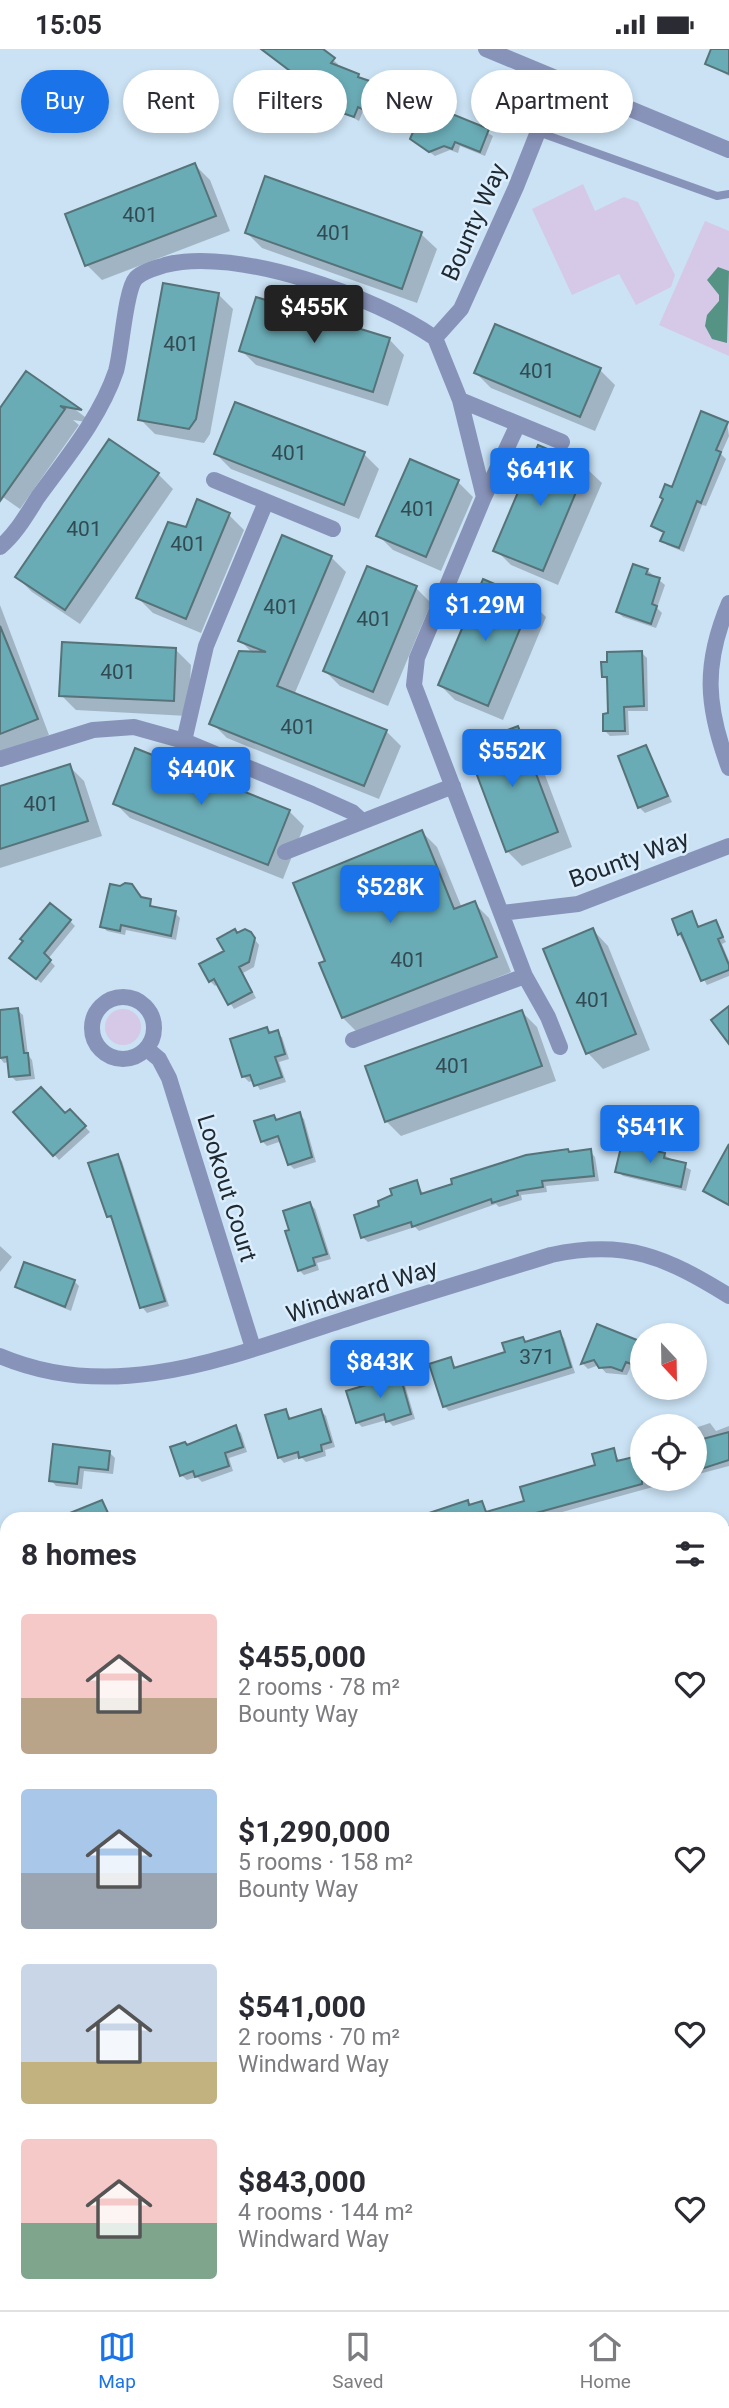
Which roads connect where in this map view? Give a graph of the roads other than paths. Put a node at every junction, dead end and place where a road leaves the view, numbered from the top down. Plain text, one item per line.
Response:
1 (486, 49) edge
2 (537, 70) edge
3 (633, 109) edge
4 (538, 133) edge
5 (541, 133) edge
6 (729, 149) edge
7 (729, 194) edge
8 (435, 338) junction
9 (460, 400) junction
10 (518, 424) junction
11 (562, 442) dead end
12 (214, 480) dead end
13 (484, 498) junction
14 (266, 502) junction
15 (333, 529) dead end
16 (0, 547) edge
17 (729, 603) edge
18 (184, 741) junction
19 (0, 759) edge
20 (729, 768) edge
21 (453, 786) junction
22 (362, 821) junction
23 (729, 846) edge
24 (285, 852) dead end
25 (502, 913) junction
26 (525, 976) junction
27 (353, 1040) dead end
28 (560, 1047) dead end
29 (147, 1049) dead end
30 (729, 1296) edge
31 (253, 1348) junction
32 (1, 1359) edge

1 - 2 street
3 - 6 street
4 - 8 street, Bounty Way
5 - 7 lane
8 - 9 street
8 - 16 street
9 - 10 street
9 - 13 street
10 - 11 street
10 - 13 street
12 - 14 street
13 - 21 street
14 - 15 street
14 - 18 street
17 - 20 street
18 - 19 street
18 - 22 street
21 - 22 street
21 - 25 street
22 - 24 street
23 - 25 street, Bounty Way
25 - 26 street
26 - 27 street
26 - 28 street
29 - 31 street, Lookout Court
30 - 31 street, Windward Way
31 - 32 street, Windward Way

